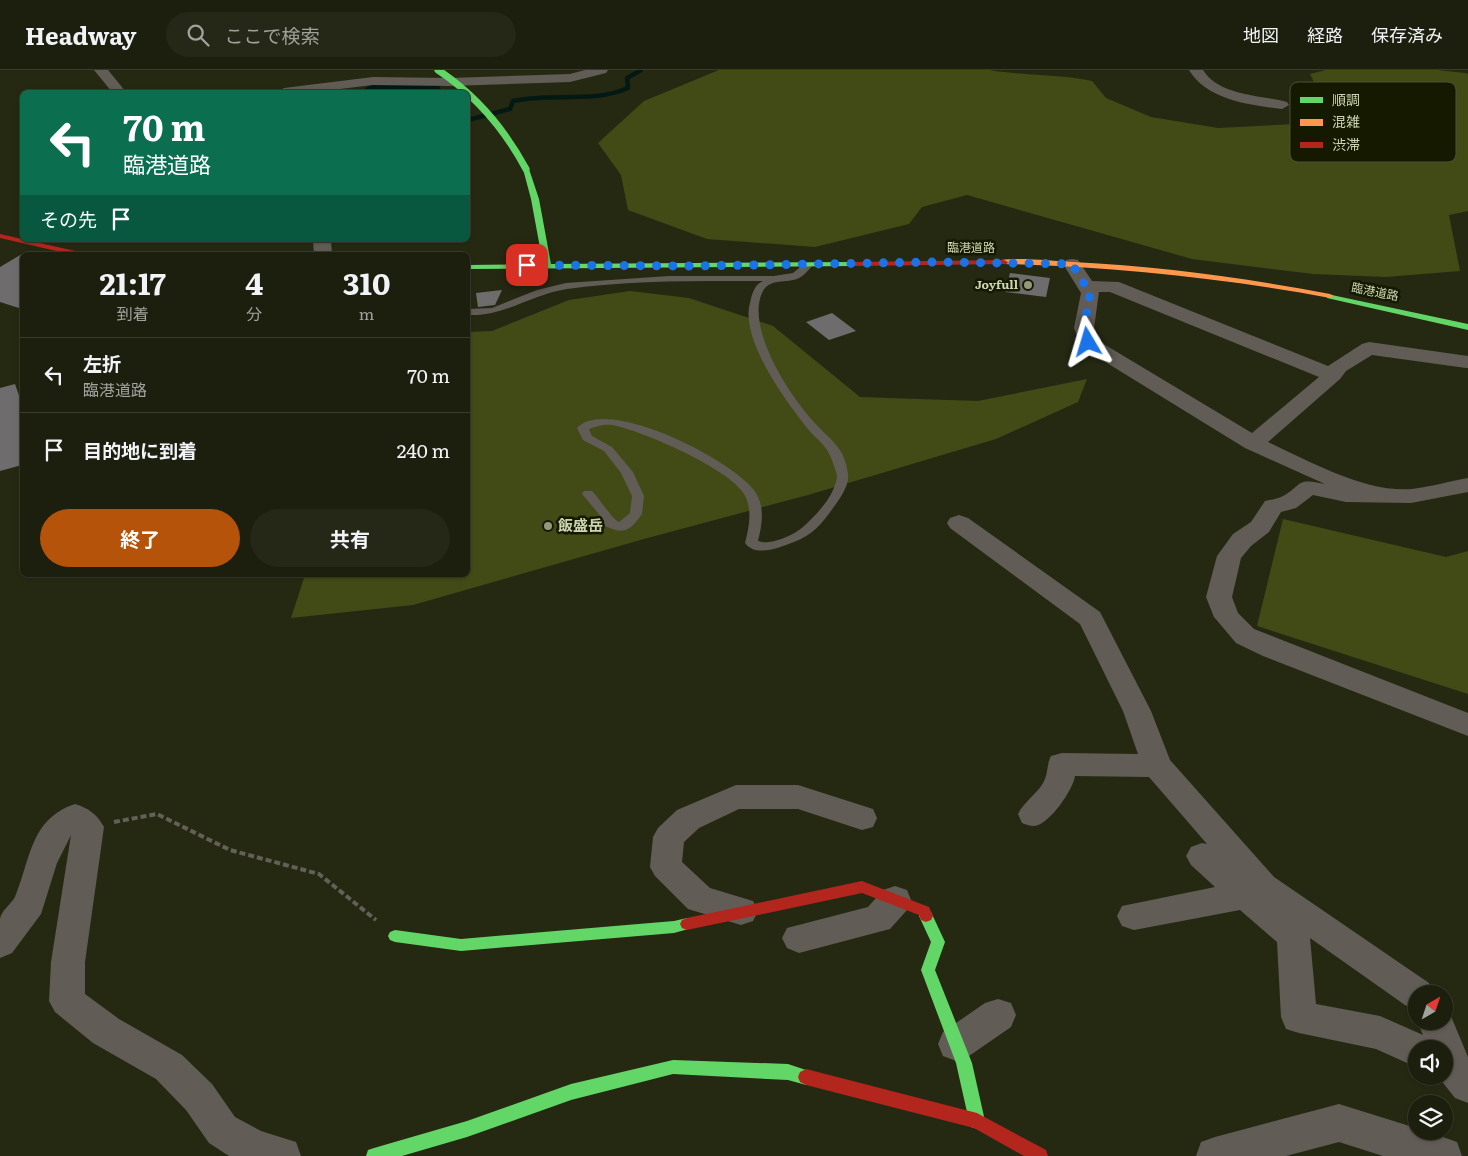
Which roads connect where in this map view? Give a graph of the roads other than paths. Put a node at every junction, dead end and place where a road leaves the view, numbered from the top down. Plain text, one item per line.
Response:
1 (101, 70) edge
2 (438, 70) edge
3 (601, 70) edge
4 (1196, 70) edge
5 (452, 87) edge
6 (117, 90) edge
7 (300, 90) edge
8 (467, 90) edge
9 (470, 92) edge
10 (1282, 105) dead end
11 (0, 236) edge
12 (20, 241) edge
13 (27, 242) edge
14 (71, 252) edge
15 (546, 264) junction
16 (1072, 264) junction
17 (808, 265) junction
18 (470, 267) edge
19 (776, 278) junction
20 (1086, 287) junction
21 (470, 312) edge
22 (1468, 327) edge
23 (1467, 367) edge
24 (1333, 375) junction
25 (1253, 443) junction
26 (1468, 485) edge
27 (588, 494) dead end
28 (1374, 494) junction
29 (959, 523) dead end
30 (1468, 725) edge
31 (1157, 766) junction
32 (1033, 814) dead end
33 (862, 818) dead end
34 (1202, 856) dead end
35 (1246, 896) junction
36 (896, 900) junction
37 (741, 911) junction
38 (1134, 916) dead end
39 (395, 936) road end
40 (799, 938) dead end
41 (0, 944) edge
42 (1408, 988) edge
43 (998, 1015) dead end
44 (1439, 1030) edge
45 (956, 1044) junction
46 (1408, 1046) edge
47 (1455, 1072) edge
48 (977, 1121) junction
49 (282, 1156) edge
50 (374, 1156) edge
51 (1040, 1156) edge
52 (1215, 1156) edge
53 (1443, 1156) edge

1 - 6 street
2 - 8 main road, bridge
3 - 5 street
4 - 10 street
5 - 7 street
9 - 15 main road, bridge
11 - 12 main road
13 - 14 main road
15 - 17 main road, 臨港道路
15 - 18 main road, 臨港道路
16 - 17 main road, 臨港道路
16 - 20 street
16 - 22 main road, 臨港道路
17 - 19 lane
19 - 21 lane
19 - 27 lane
20 - 24 street
20 - 25 street
23 - 24 street
24 - 25 street
25 - 28 street
26 - 28 street
28 - 30 street
29 - 31 street
31 - 32 street
31 - 42 street
33 - 37 street
34 - 35 street
35 - 38 street
35 - 46 street
36 - 37 main road
36 - 40 street
36 - 45 main road
37 - 39 main road
41 - 49 street
43 - 45 street
44 - 47 street
45 - 48 main road
48 - 50 main road
48 - 51 main road
52 - 53 street

